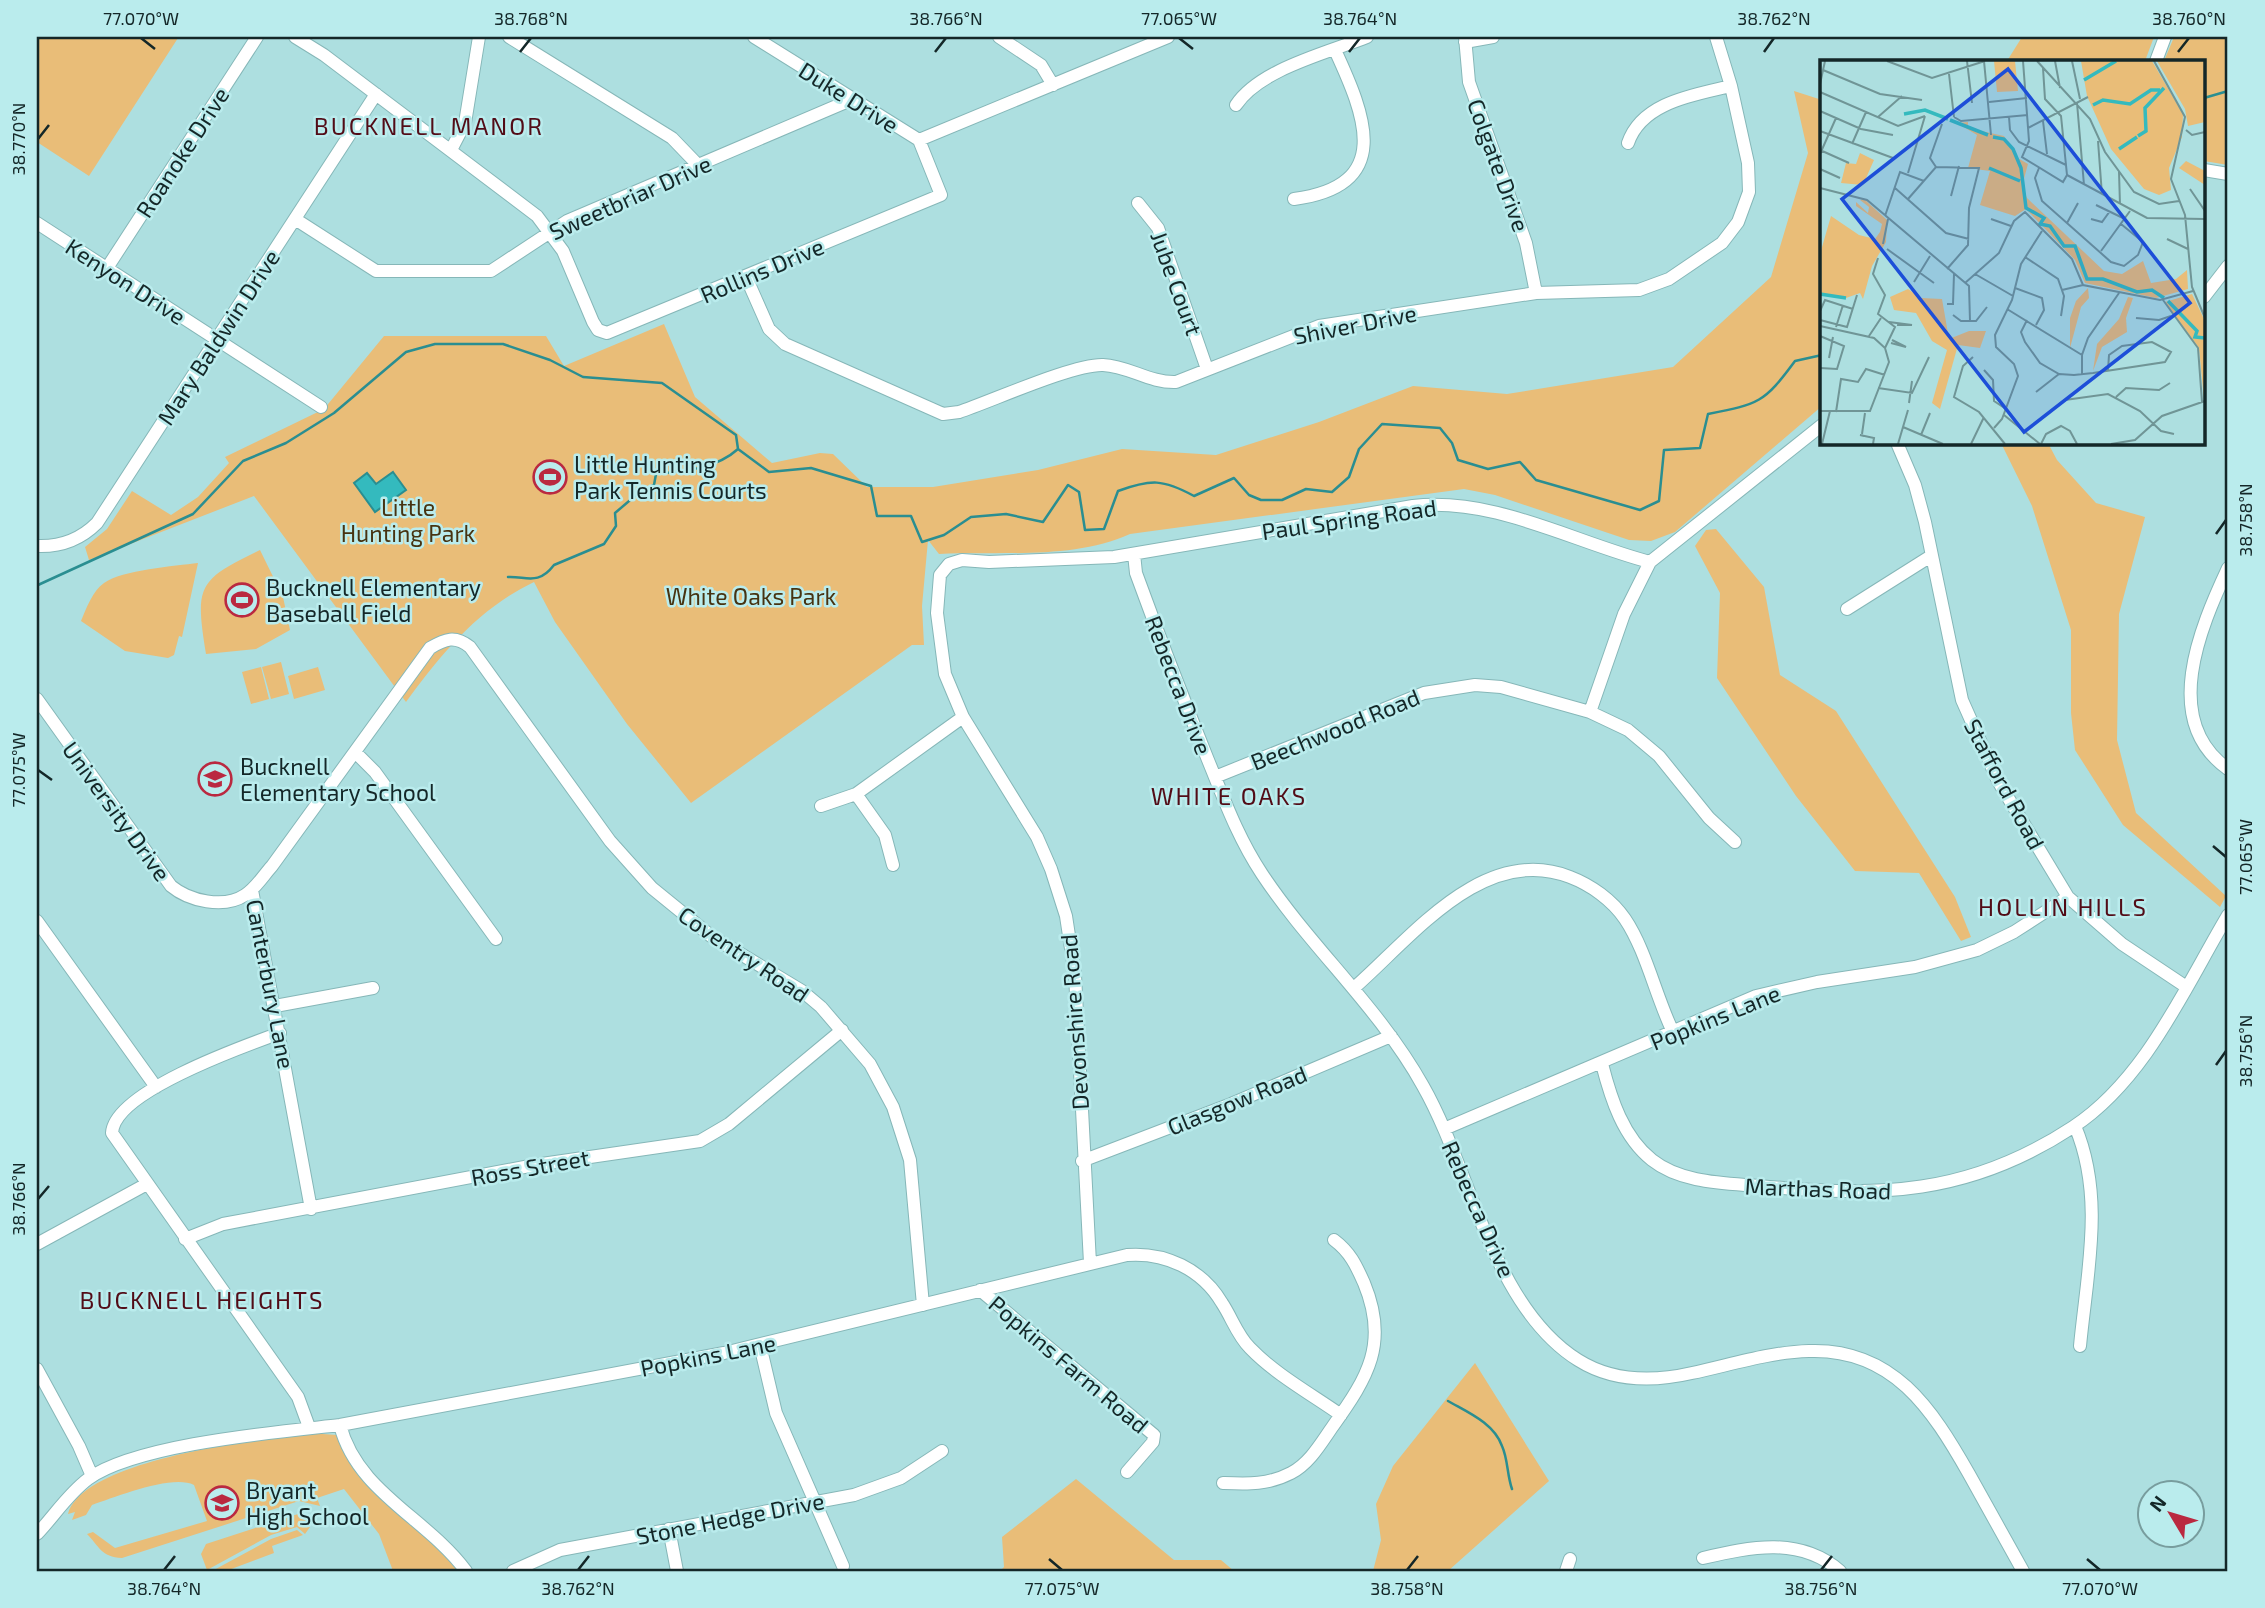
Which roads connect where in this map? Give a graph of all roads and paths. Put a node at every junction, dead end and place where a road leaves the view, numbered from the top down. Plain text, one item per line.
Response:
1 (257, 37) edge
2 (295, 37) edge
3 (479, 37) edge
4 (509, 37) edge
5 (754, 37) edge
6 (999, 37) edge
7 (1168, 37) edge
8 (1367, 37) edge
9 (1493, 37) edge
10 (1716, 37) edge
11 (2165, 37) edge
12 (1465, 39) edge
13 (1335, 50) junction
14 (2156, 60) edge
15 (1053, 85) junction
16 (1731, 86) junction
17 (376, 94) junction
18 (853, 99) junction
19 (1236, 105) dead end
20 (919, 140) junction
21 (1628, 143) dead end
22 (451, 150) junction
23 (698, 165) junction
24 (930, 169) joint
25 (2206, 170) edge
26 (2228, 174) edge
27 (1294, 199) dead end
28 (1138, 203) dead end
29 (295, 219) junction
30 (37, 223) edge
31 (549, 232) junction
32 (2228, 266) edge
33 (107, 268) junction
34 (746, 277) junction
35 (1536, 293) junction
36 (2206, 295) edge
37 (216, 340) junction
38 (1207, 369) junction
39 (321, 407) dead end
40 (1820, 427) edge
41 (1897, 444) edge
42 (37, 546) edge
43 (1133, 554) junction
44 (1931, 556) junction
45 (1650, 562) junction
46 (948, 564) joint
47 (2228, 568) edge
48 (1847, 609) dead end
49 (430, 648) joint
50 (37, 699) edge
51 (1590, 712) junction
52 (963, 717) junction
53 (355, 752) junction
54 (2228, 769) edge
55 (1215, 776) junction
56 (856, 794) junction
57 (821, 806) dead end
58 (1735, 842) dead end
59 (894, 865) dead end
60 (252, 890) junction
61 (2068, 897) junction
62 (2228, 915) edge
63 (37, 921) edge
64 (496, 939) dead end
65 (2185, 986) junction
66 (1354, 987) junction
67 (373, 988) dead end
68 (275, 1006) junction
69 (842, 1030) junction
70 (1673, 1032) junction
71 (280, 1033) junction
72 (1391, 1035) junction
73 (1602, 1064) junction
74 (156, 1087) junction
75 (2075, 1126) junction
76 (1444, 1129) junction
77 (1082, 1161) junction
78 (145, 1185) junction
79 (311, 1209) junction
80 (185, 1239) junction
81 (1334, 1240) dead end
82 (37, 1244) edge
83 (1090, 1263) junction
84 (981, 1290) junction
85 (923, 1305) junction
86 (760, 1345) junction
87 (2080, 1346) dead end
88 (37, 1369) edge
89 (1341, 1415) junction
90 (340, 1425) junction
91 (309, 1427) junction
92 (942, 1451) dead end
93 (1127, 1472) dead end
94 (92, 1476) junction
95 (1223, 1483) dead end
96 (817, 1502) junction
97 (670, 1529) junction
98 (37, 1534) edge
99 (1703, 1559) dead end
100 (843, 1566) dead end
101 (466, 1571) edge
102 (513, 1571) edge
103 (677, 1571) edge
104 (1840, 1571) edge
105 (2023, 1571) edge

1 - 33 street, Roanoke Drive
2 - 17 street
3 - 22 street
4 - 23 street
5 - 18 street, Duke Drive
6 - 15 street
7 - 15 street
8 - 13 street
9 - 12 street
10 - 16 street, Shiver Drive
11 - 14 street
12 - 35 street, Colgate Drive
13 - 19 street
13 - 27 street
15 - 20 street
16 - 21 street
16 - 35 street, Shiver Drive
17 - 22 street
17 - 29 street, Mary Baldwin Drive
18 - 20 street, Duke Drive
18 - 23 street, Sweetbriar Drive
20 - 24 street, Duke Drive
22 - 31 street
23 - 31 street, Sweetbriar Drive
24 - 34 street, Rollins Drive
25 - 26 street
28 - 38 street, Jube Court
29 - 31 street, Sweetbriar Drive
29 - 37 street, Mary Baldwin Drive
30 - 33 street, Kenyon Drive
31 - 34 street, Rollins Drive
32 - 36 street
33 - 37 street, Kenyon Drive
34 - 38 street, Shiver Drive
35 - 38 street, Shiver Drive
37 - 39 street, Kenyon Drive
37 - 42 street, Mary Baldwin Drive
40 - 45 street
41 - 44 street, Stafford Road
43 - 45 street, Paul Spring Road
43 - 46 street, Paul Spring Road
43 - 55 street, Rebecca Drive
44 - 48 street
44 - 61 street, Stafford Road
45 - 51 street
46 - 52 street, Devonshire Road
47 - 54 street
49 - 53 street, Canterbury Lane
49 - 69 street, Coventry Road
50 - 60 street, University Drive
51 - 55 street, Beechwood Road
51 - 58 street, Beechwood Road
52 - 56 street
52 - 77 street, Devonshire Road
53 - 60 street, Canterbury Lane
53 - 64 street
55 - 66 street, Rebecca Drive
56 - 57 street
56 - 59 street
60 - 68 street, Canterbury Lane
61 - 65 street, Stafford Road
61 - 70 street, Popkins Lane
62 - 65 street, Marthas Road
63 - 74 street
65 - 75 street, Marthas Road
66 - 70 street
66 - 72 street, Rebecca Drive
67 - 68 street
68 - 71 street, Canterbury Lane
69 - 79 street, Ross Street
69 - 85 street, Coventry Road
70 - 73 street, Popkins Lane
71 - 74 street
71 - 79 street, Canterbury Lane
72 - 76 street, Rebecca Drive
72 - 77 street, Glasgow Road
73 - 75 street, Marthas Road
73 - 76 street, Popkins Lane
74 - 78 street
75 - 87 street
76 - 105 street, Rebecca Drive
77 - 83 street, Devonshire Road
78 - 80 street
78 - 82 street
79 - 80 street, Ross Street
80 - 91 street
81 - 89 street
83 - 84 street, Popkins Lane
83 - 89 street, Popkins Lane
84 - 85 street, Popkins Lane
84 - 93 street, Popkins Farm Road
85 - 86 street, Popkins Lane
86 - 90 street, Popkins Lane
86 - 96 street
88 - 94 street
89 - 95 street
90 - 91 street, Popkins Lane
90 - 101 street
91 - 94 street, Popkins Lane
92 - 96 street, Stone Hedge Drive
94 - 98 street, Popkins Lane
96 - 97 street, Stone Hedge Drive
96 - 100 street
97 - 102 street, Stone Hedge Drive
97 - 103 street
99 - 104 street

